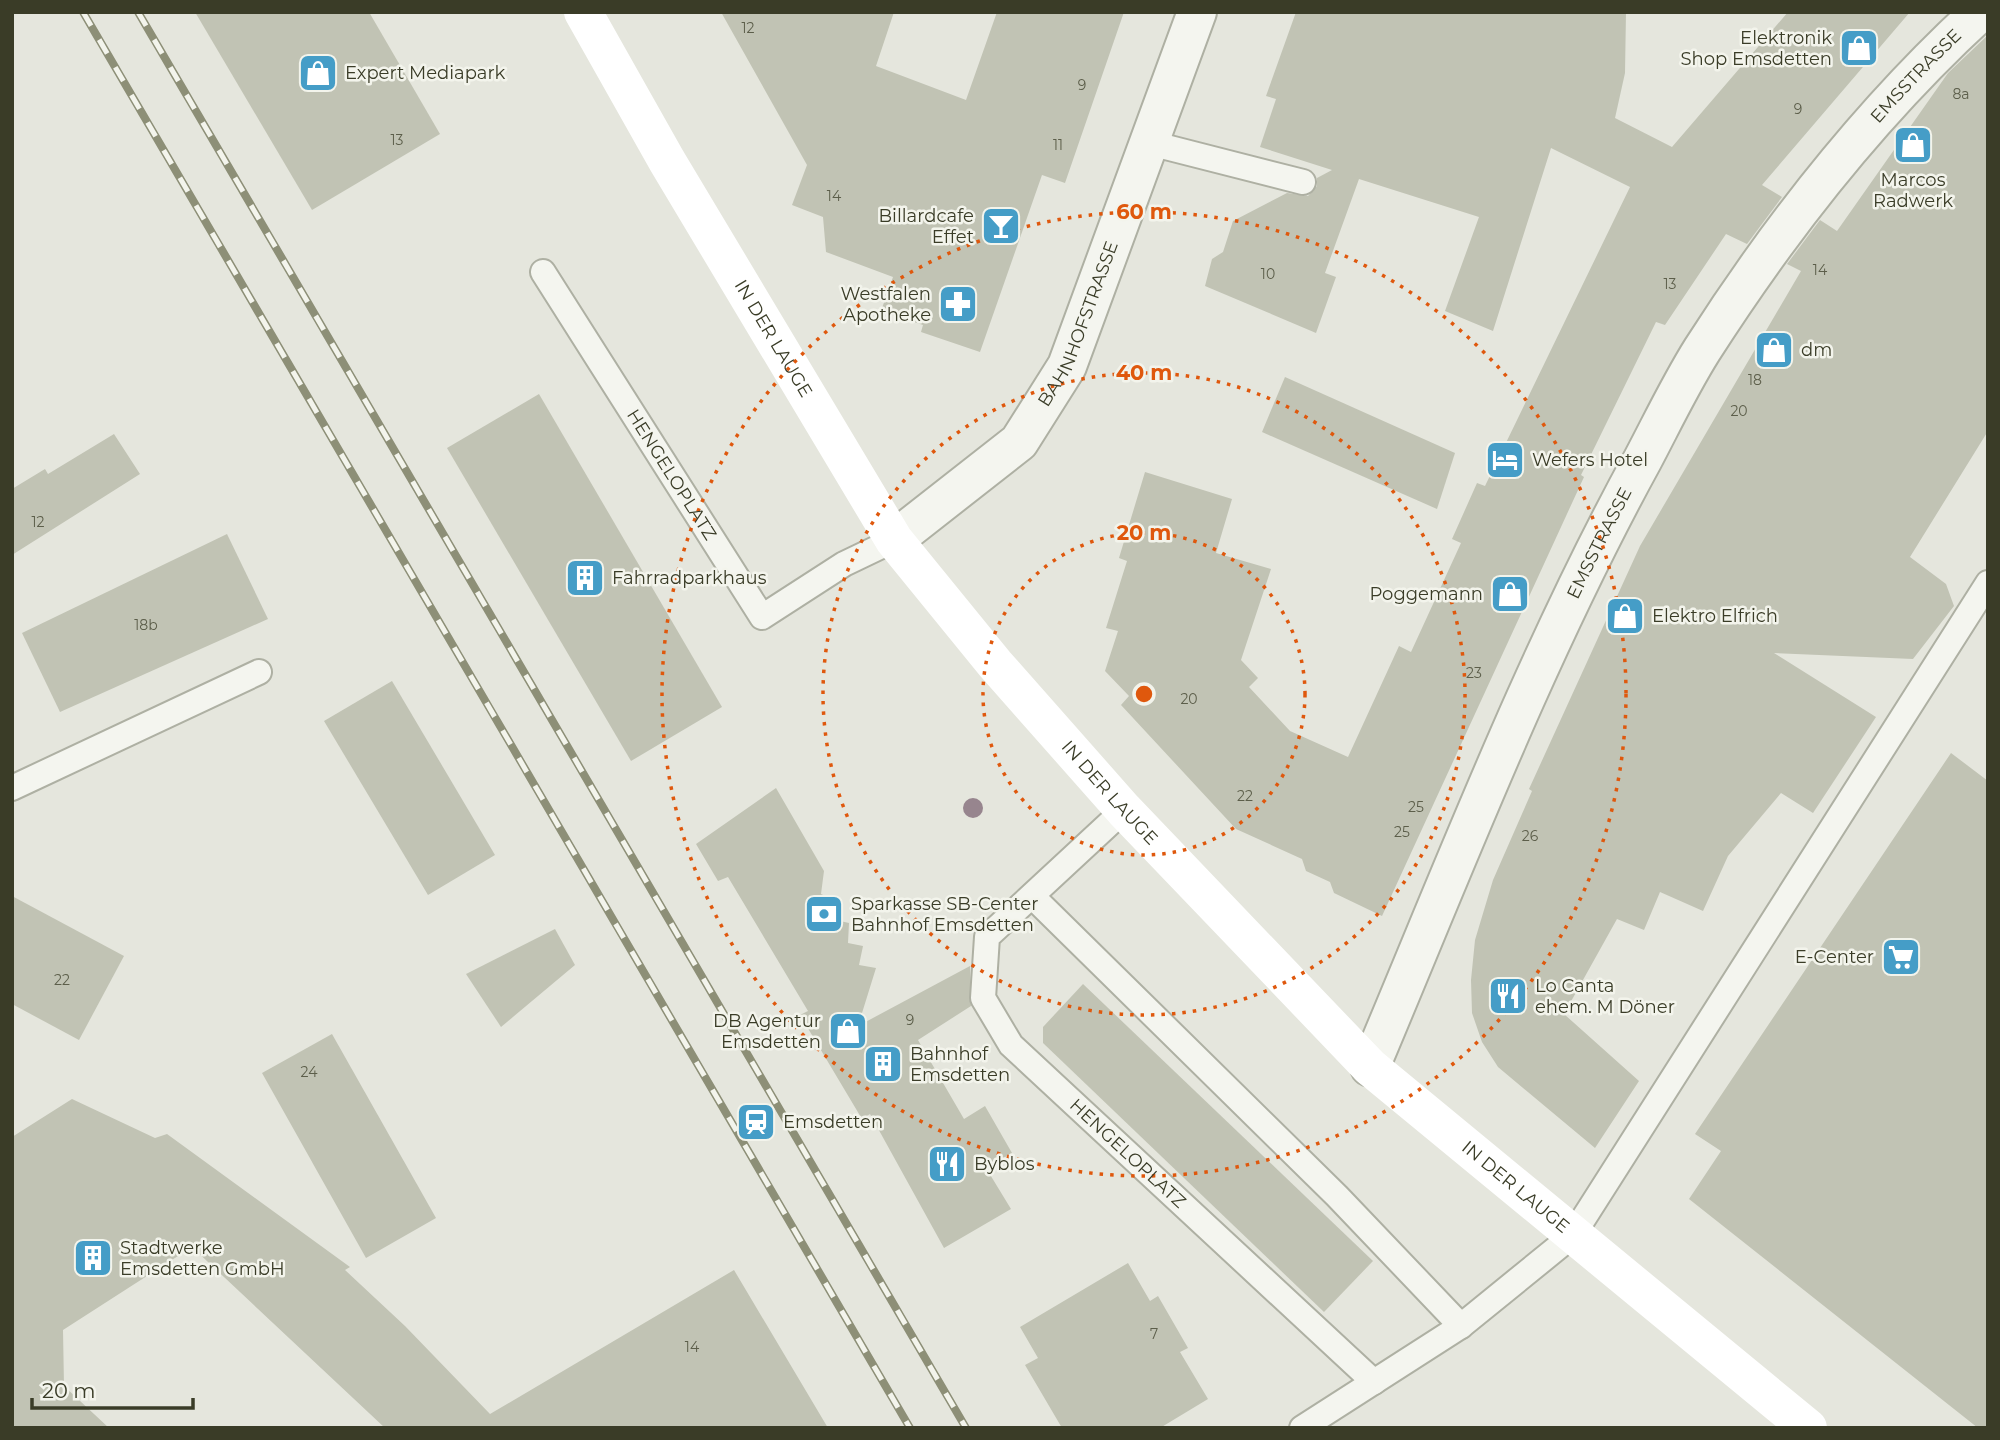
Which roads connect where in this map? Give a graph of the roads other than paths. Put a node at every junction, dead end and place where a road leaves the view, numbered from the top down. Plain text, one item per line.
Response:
1 (583, 12) edge
2 (1197, 12) edge
3 (1980, 12) edge
4 (1150, 143) junction
5 (1303, 182) dead end
6 (543, 272) dead end
7 (894, 540) junction
8 (1988, 583) edge
9 (259, 672) dead end
10 (12, 764) edge
11 (36, 777) junction
12 (12, 788) edge
13 (1124, 810) junction
14 (1032, 896) junction
15 (1370, 1067) junction
16 (1573, 1235) junction
17 (1461, 1326) junction
18 (1374, 1382) junction
19 (1302, 1428) edge
20 (1808, 1428) edge

1 - 7 street, IN DER LAUGE
2 - 4 street, BAHNHOFSTRASSE
3 - 15 street, EMSSTRASSE
4 - 5 lane
4 - 7 street, BAHNHOFSTRASSE
6 - 7 lane, HENGELOPLATZ
7 - 13 street, IN DER LAUGE
8 - 16 lane
9 - 11 lane
10 - 11 lane
11 - 12 lane
13 - 14 lane, HENGELOPLATZ
13 - 15 street, IN DER LAUGE
14 - 17 lane
14 - 18 lane, HENGELOPLATZ
15 - 16 street, IN DER LAUGE
16 - 17 lane
16 - 20 street, IN DER LAUGE
17 - 18 lane
18 - 19 lane

